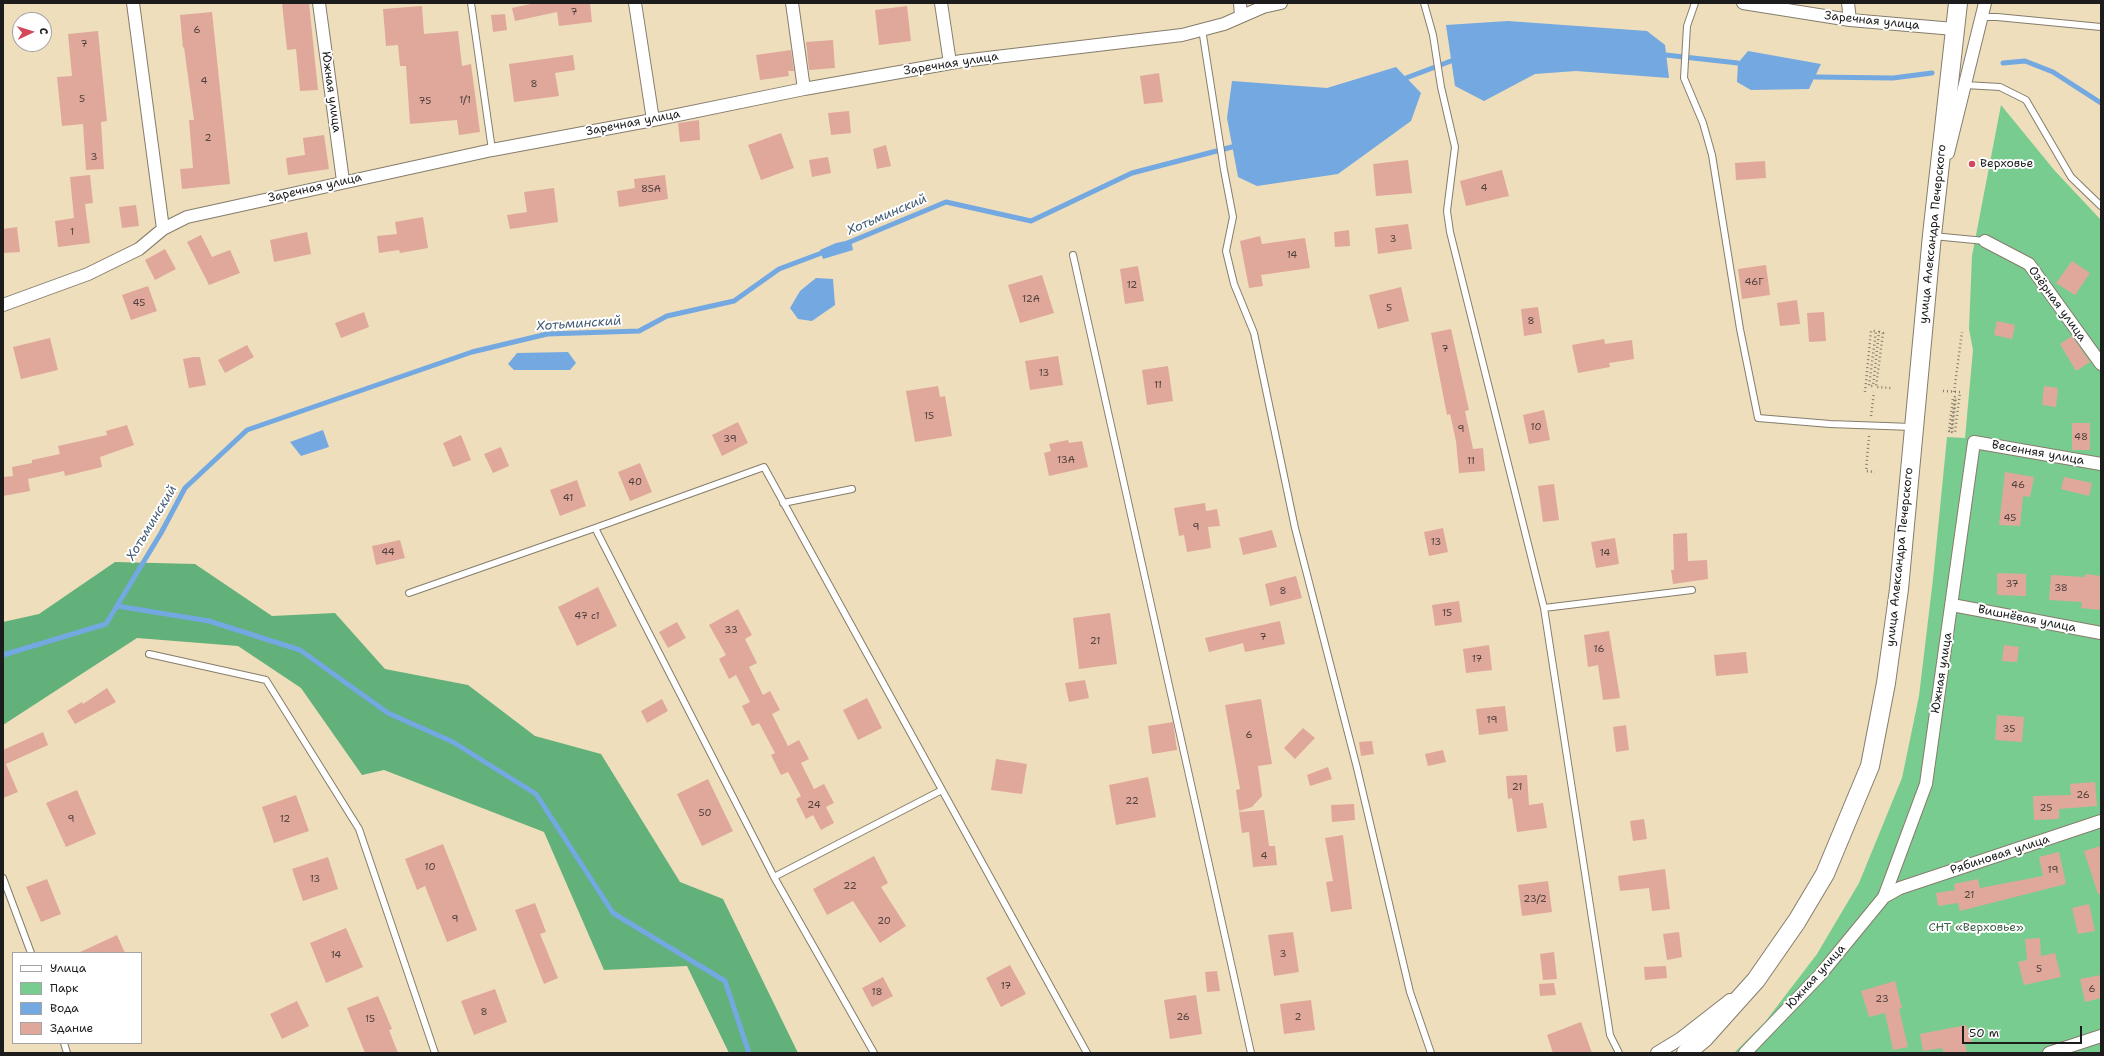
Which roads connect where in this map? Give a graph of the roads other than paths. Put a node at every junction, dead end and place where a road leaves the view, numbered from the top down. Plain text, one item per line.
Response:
1 (133, 3) edge
2 (319, 3) edge
3 (471, 3) edge
4 (635, 3) edge
5 (792, 3) edge
6 (941, 3) edge
7 (1240, 3) edge
8 (1281, 3) edge
9 (1424, 3) edge
10 (1695, 3) edge
11 (1743, 3) edge
12 (1848, 3) edge
13 (1958, 3) edge
14 (1985, 3) edge
15 (1241, 16) junction
16 (1982, 17) junction
17 (1850, 20) junction
18 (2101, 27) edge
19 (1202, 29) junction
20 (1954, 30) junction
21 (950, 63) junction
22 (1965, 85) junction
23 (804, 89) junction
24 (653, 120) junction
25 (492, 150) junction
26 (343, 181) junction
27 (1936, 199) junction
28 (2101, 206) edge
29 (164, 229) junction
30 (1932, 235) junction
31 (1985, 241) joint
32 (1073, 255) dead end
33 (3, 305) edge
34 (2101, 364) edge
35 (1914, 427) junction
36 (1974, 442) joint
37 (2101, 464) edge
38 (852, 489) dead end
39 (783, 503) junction
40 (594, 528) junction
41 (1692, 590) dead end
42 (409, 593) dead end
43 (1952, 605) junction
44 (1544, 608) junction
45 (2101, 633) edge
46 (150, 654) dead end
47 (942, 790) junction
48 (2101, 821) edge
49 (3, 878) edge
50 (774, 878) junction
51 (1900, 888) joint
52 (1884, 897) junction
53 (31, 952) edge
54 (1756, 980) junction
55 (2101, 1036) edge
56 (435, 1053) edge
57 (874, 1053) edge
58 (1087, 1053) edge
59 (1251, 1053) edge
60 (1431, 1053) edge
61 (1619, 1053) edge
62 (1657, 1053) edge
63 (1686, 1053) edge
64 (1745, 1053) edge
65 (2049, 1053) edge

1 - 29 street
2 - 26 street, Южная улица
3 - 25 lane
4 - 24 street
5 - 23 street
6 - 21 street
7 - 15 street
8 - 15 street, Заречная улица
9 - 44 lane
10 - 35 lane
11 - 17 street, Заречная улица
12 - 17 street
13 - 20 main road, улица Александра Печерского
14 - 16 street
15 - 19 street, Заречная улица
16 - 18 lane
16 - 22 street
17 - 20 street, Заречная улица
19 - 21 street, Заречная улица
19 - 60 lane
20 - 27 main road, улица Александра Печерского
21 - 23 street, Заречная улица
22 - 27 street
22 - 28 lane
23 - 24 street, Заречная улица
24 - 25 street, Заречная улица
25 - 26 street, Заречная улица
26 - 29 street, Заречная улица
27 - 30 main road, улица Александра Печерского
29 - 33 street, Заречная улица
30 - 31 lane
30 - 35 main road, улица Александра Печерского
31 - 34 street, Озёрная улица
32 - 59 lane
35 - 54 main road, улица Александра Печерского
36 - 37 street, Весенняя улица
36 - 43 street, Южная улица
38 - 39 lane
39 - 40 lane
39 - 47 lane
40 - 42 lane
40 - 50 lane
41 - 44 lane
43 - 45 street, Вишнёвая улица
43 - 52 street, Южная улица
44 - 61 lane
46 - 56 lane
47 - 50 lane
47 - 58 lane
48 - 51 street, Рябиновая улица
49 - 53 lane
50 - 57 lane
51 - 52 street, Южная улица
52 - 64 street, Южная улица
54 - 62 street
54 - 63 main road, улица Александра Печерского
55 - 65 street

